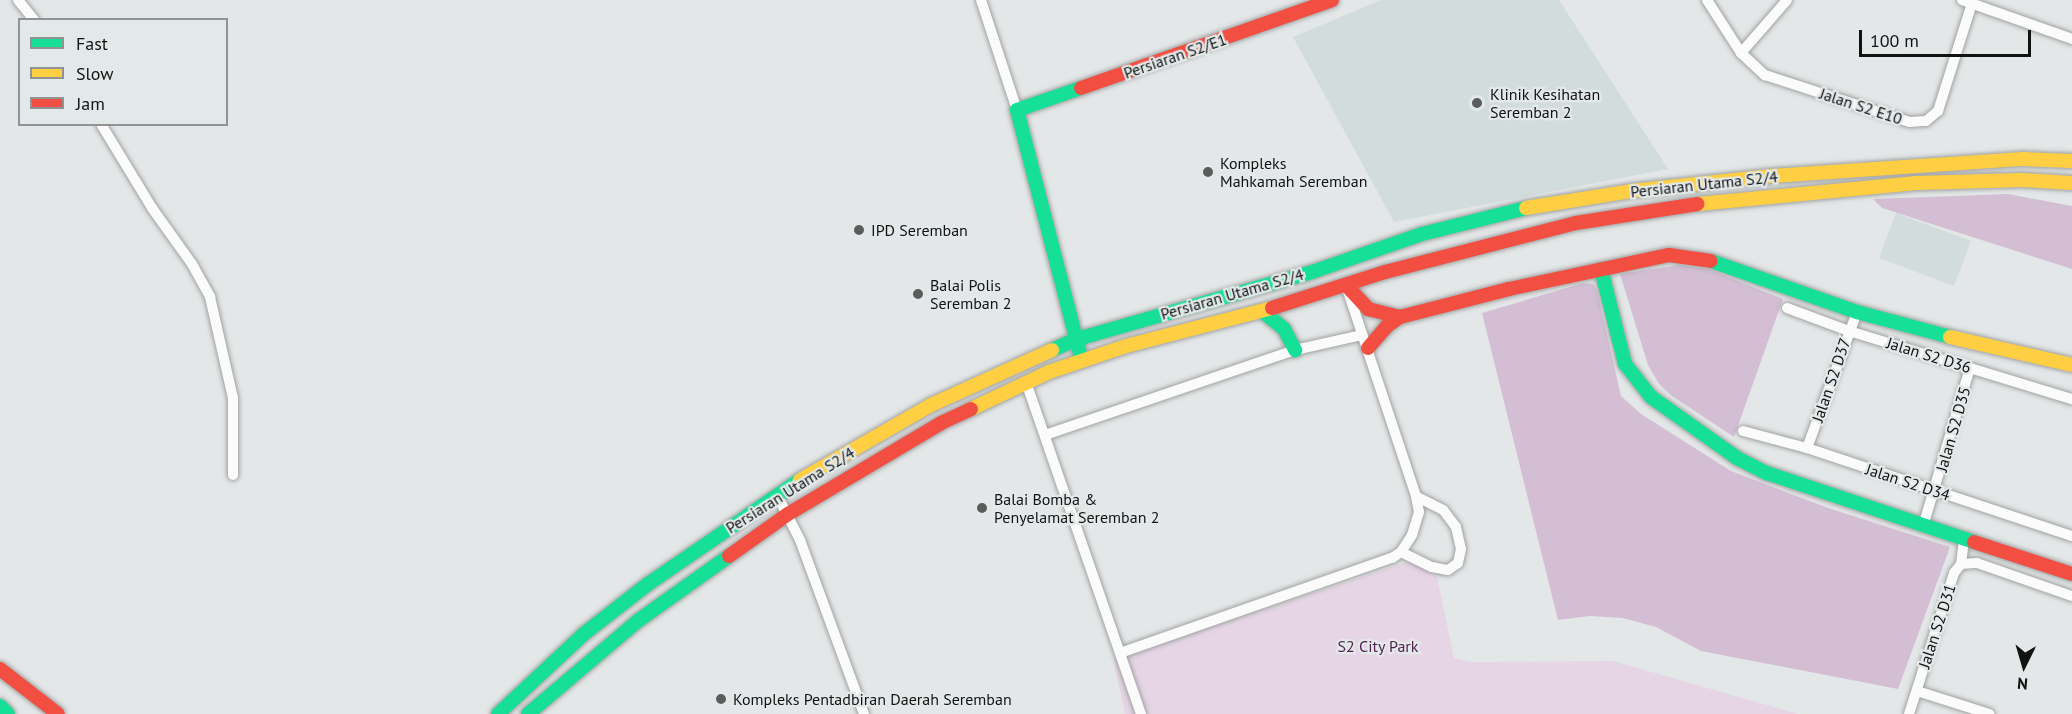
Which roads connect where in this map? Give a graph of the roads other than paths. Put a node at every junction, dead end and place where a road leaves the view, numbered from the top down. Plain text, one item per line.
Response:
1 (18, 0) edge
2 (981, 0) edge
3 (1332, 0) edge
4 (1707, 0) edge
5 (1787, 0) edge
6 (1967, 2) edge
7 (32, 18) edge
8 (2072, 39) edge
9 (1741, 53) junction
10 (1017, 110) junction
11 (102, 126) edge
12 (2072, 160) edge
13 (2072, 183) edge
14 (1601, 269) junction
15 (1312, 272) junction
16 (1346, 285) junction
17 (1787, 309) dead end
18 (1262, 311) junction
19 (1857, 312) junction
20 (1400, 317) junction
21 (1849, 331) junction
22 (1362, 334) junction
23 (1077, 339) junction
24 (1368, 348) junction
25 (1295, 350) junction
26 (1082, 361) junction
27 (2072, 365) edge
28 (1970, 368) junction
29 (1026, 382) junction
30 (2072, 399) edge
31 (930, 405) junction
32 (941, 423) junction
33 (1743, 431) dead end
34 (1045, 435) junction
35 (1807, 448) junction
36 (233, 475) dead end
37 (1935, 491) junction
38 (777, 495) junction
39 (1416, 496) junction
40 (788, 514) junction
41 (1924, 523) junction
42 (2072, 536) edge
43 (1964, 538) junction
44 (1401, 552) junction
45 (1961, 564) junction
46 (2072, 574) edge
47 (2072, 596) edge
48 (1120, 653) junction
49 (0, 669) edge
50 (1917, 691) junction
51 (0, 706) edge
52 (8, 714) edge
53 (58, 714) edge
54 (498, 714) edge
55 (528, 714) edge
56 (864, 714) edge
57 (1140, 714) edge
58 (1909, 714) edge
59 (1989, 714) edge

1 - 7 street
2 - 10 street
3 - 10 main road, Persiaran S2/E1
4 - 9 street, Jalan S2 E10
5 - 9 street
6 - 8 street
6 - 9 street, Jalan S2 E10
10 - 23 main road
11 - 36 street
12 - 15 main road, Persiaran Utama S2/4
13 - 16 main road, Persiaran Utama S2/4
14 - 19 main road
14 - 20 main road
14 - 41 main road
15 - 16 main road
15 - 23 main road, Persiaran Utama S2/4
16 - 18 main road, Persiaran Utama S2/4
16 - 20 main road
16 - 22 street
17 - 21 street, Jalan S2 D36
18 - 25 main road
18 - 26 main road, Persiaran Utama S2/4
19 - 21 street, Jalan S2 D37
19 - 27 main road
20 - 24 main road
21 - 28 street, Jalan S2 D36
21 - 35 street, Jalan S2 D37
22 - 24 street
22 - 25 street
23 - 26 main road
23 - 31 main road, Persiaran Utama S2/4
24 - 39 street
25 - 34 street
26 - 29 main road, Persiaran Utama S2/4
28 - 30 street, Jalan S2 D36
28 - 37 street, Jalan S2 D35
29 - 32 main road, Persiaran Utama S2/4
29 - 34 street
31 - 32 main road
31 - 38 main road, Persiaran Utama S2/4
32 - 40 main road, Persiaran Utama S2/4
33 - 35 street, Jalan S2 D34
34 - 48 street
35 - 37 street, Jalan S2 D34
37 - 41 street, Jalan S2 D35
37 - 42 street, Jalan S2 D34
38 - 40 street
38 - 54 main road, Persiaran Utama S2/4
39 - 44 street
39 - 44 street
40 - 55 main road, Persiaran Utama S2/4
40 - 56 street
41 - 43 main road
43 - 45 street, Jalan S2 D31
43 - 46 main road
44 - 48 street
45 - 47 street
45 - 50 street, Jalan S2 D31
48 - 57 street
49 - 53 main road
50 - 58 street, Jalan S2 D31
50 - 59 street
51 - 52 main road

